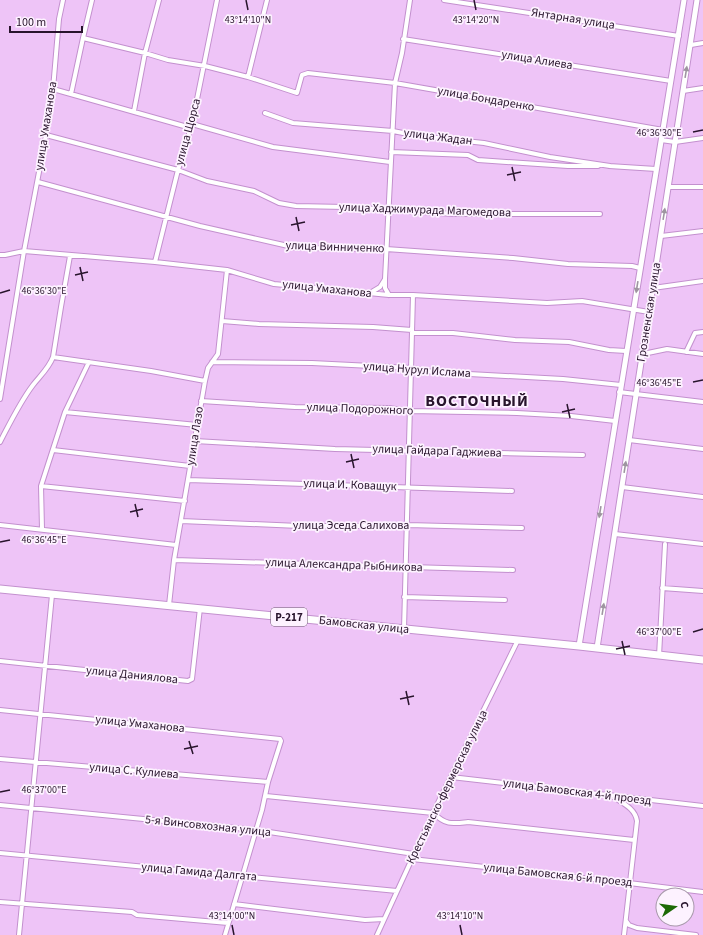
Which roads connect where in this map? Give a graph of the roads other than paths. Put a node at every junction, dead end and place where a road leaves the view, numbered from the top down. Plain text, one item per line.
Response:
1 (63, 0) edge
2 (92, 0) edge
3 (160, 0) edge
4 (217, 0) edge
5 (267, 0) edge
6 (410, 0) edge
7 (444, 0) edge
8 (684, 0) edge
9 (698, 0) edge
10 (678, 36) junction
11 (83, 38) junction
12 (403, 39) junction
13 (703, 43) edge
14 (690, 45) junction
15 (145, 53) junction
16 (205, 66) junction
17 (248, 78) junction
18 (671, 81) junction
19 (395, 83) junction
20 (703, 88) edge
21 (53, 89) junction
22 (683, 91) junction
23 (71, 94) junction
24 (134, 111) junction
25 (265, 113) dead end
26 (192, 126) junction
27 (663, 130) junction
28 (393, 131) junction
29 (46, 136) junction
30 (703, 138) edge
31 (661, 140) junction
32 (676, 142) junction
33 (391, 152) junction
34 (390, 162) junction
35 (610, 166) junction
36 (656, 169) junction
37 (178, 170) junction
38 (38, 182) junction
39 (668, 187) junction
40 (703, 187) edge
41 (388, 211) junction
42 (600, 214) dead end
43 (166, 217) junction
44 (703, 231) edge
45 (661, 236) junction
46 (386, 249) junction
47 (24, 251) junction
48 (0, 254) edge
49 (70, 256) junction
50 (155, 262) junction
51 (640, 268) junction
52 (227, 270) junction
53 (385, 279) junction
54 (703, 281) edge
55 (653, 288) junction
56 (370, 293) junction
57 (413, 294) junction
58 (389, 295) junction
59 (633, 309) junction
60 (649, 312) junction
61 (222, 321) junction
62 (412, 331) junction
63 (703, 332) edge
64 (626, 351) junction
65 (686, 352) junction
66 (643, 354) junction
67 (703, 354) edge
68 (54, 357) junction
69 (89, 362) junction
70 (212, 362) junction
71 (410, 368) junction
72 (205, 381) junction
73 (621, 384) junction
74 (620, 392) junction
75 (636, 394) junction
76 (0, 399) edge
77 (201, 401) junction
78 (703, 402) edge
79 (409, 411) junction
80 (65, 412) junction
81 (615, 421) junction
82 (197, 425) junction
83 (629, 440) junction
84 (194, 441) junction
85 (0, 442) edge
86 (703, 449) edge
87 (53, 450) junction
88 (408, 450) junction
89 (583, 455) dead end
90 (190, 466) junction
91 (188, 480) junction
92 (41, 486) junction
93 (408, 487) junction
94 (622, 487) junction
95 (512, 491) dead end
96 (703, 497) edge
97 (184, 501) junction
98 (181, 521) junction
99 (0, 525) edge
100 (408, 525) junction
101 (522, 528) dead end
102 (42, 529) junction
103 (615, 534) junction
104 (665, 544) dead end
105 (703, 544) edge
106 (176, 545) junction
107 (174, 560) junction
108 (406, 567) junction
109 (514, 570) dead end
110 (662, 588) junction
111 (0, 589) edge
112 (703, 591) edge
113 (52, 595) junction
114 (404, 597) junction
115 (505, 600) dead end
116 (169, 605) junction
117 (200, 608) junction
118 (404, 629) junction
119 (518, 640) junction
120 (579, 646) junction
121 (597, 648) junction
122 (659, 656) junction
123 (703, 660) edge
124 (0, 661) edge
125 (45, 666) junction
126 (0, 710) edge
127 (40, 714) junction
128 (0, 759) edge
129 (35, 763) junction
130 (451, 777) junction
131 (268, 782) junction
132 (266, 796) junction
133 (612, 796) junction
134 (0, 805) edge
135 (703, 806) edge
136 (31, 808) junction
137 (433, 813) junction
138 (256, 830) junction
139 (634, 840) junction
140 (0, 853) edge
141 (414, 854) junction
142 (26, 856) junction
143 (412, 859) junction
144 (242, 876) junction
145 (629, 883) junction
146 (397, 891) junction
147 (703, 892) edge
148 (0, 902) edge
149 (21, 904) junction
150 (234, 904) junction
151 (384, 919) junction
152 (626, 920) junction
153 (228, 923) junction
154 (19, 935) edge
155 (225, 935) edge
156 (377, 935) edge
157 (624, 935) edge
158 (696, 935) edge

1 - 21 street, улица Умаханова
2 - 11 street
3 - 15 street
4 - 16 street, улица Щорса
5 - 17 street
6 - 12 street
7 - 10 street, Янтарная улица
8 - 10 street, Грозненская улица
9 - 14 street, Грозненская улица
10 - 18 street, Грозненская улица
11 - 15 street
11 - 23 street
12 - 18 street, улица Алиева
12 - 19 street
13 - 14 street
22 -> 14 street, Грозненская улица
15 - 16 street
15 - 24 street
16 - 17 street
16 - 26 street, улица Щорса
17 - 19 street, улица Бондаренко
18 - 27 street, Грозненская улица
19 - 27 street, улица Бондаренко
19 - 28 street
20 - 22 street
21 - 23 street
21 - 29 street, улица Умаханова
22 - 32 street, Грозненская улица
23 - 24 street
24 - 26 street
25 - 28 street, улица Жадан
26 - 34 street
26 - 37 street, улица Щорса
27 - 31 street, Грозненская улица
28 - 33 street
28 - 35 street, улица Жадан
29 - 37 street, улица Хаджимурада Магомедова
29 - 38 street, улица Умаханова
30 - 32 street
31 - 32 street
31 - 36 street, Грозненская улица
32 - 39 street, Грозненская улица
33 - 34 street
33 - 35 street
34 - 41 street
35 - 36 street
36 - 51 street, Грозненская улица
37 - 41 street, улица Хаджимурада Магомедова
37 - 43 street, улица Щорса
38 - 43 street, улица Винниченко
38 - 47 street, улица Умаханова
39 - 40 street
45 -> 39 street, Грозненская улица
41 - 42 street, улица Хаджимурада Магомедова
41 - 46 street
43 - 46 street, улица Винниченко
43 - 50 street, улица Щорса
44 - 45 street
45 - 55 street, Грозненская улица
46 - 51 street, улица Винниченко
46 - 53 street
47 - 48 street, улица Умаханова
47 - 49 street, улица Умаханова
47 - 76 street, улица Умаханова
49 - 50 street, улица Умаханова
49 - 68 street
50 - 52 street, улица Умаханова
51 -> 59 street, Грозненская улица
52 - 56 street, улица Умаханова
52 - 61 street, улица Лазо
53 - 56 street
53 - 58 street
54 - 55 street
55 - 60 street, Грозненская улица
56 - 58 street, улица Умаханова
57 - 58 street, улица Умаханова
57 - 59 street, улица Умаханова
57 - 62 street
59 - 60 street, улица Умаханова
59 - 64 street, Грозненская улица
60 - 66 street, Грозненская улица
61 - 62 street
61 - 70 street, улица Лазо
62 - 64 street
62 - 71 street
63 - 65 street
64 - 73 street, Грозненская улица
65 - 66 street
65 - 67 street
66 - 75 street, Грозненская улица
68 - 69 street
68 - 85 street
69 - 72 street
69 - 80 street
70 - 71 street, улица Нурул Ислама
70 - 72 street, улица Лазо
71 - 73 street, улица Нурул Ислама
71 - 79 street
72 - 77 street, улица Лазо
73 - 74 street, Грозненская улица
74 - 75 street
74 - 81 street, Грозненская улица
75 - 78 street
75 - 83 street, Грозненская улица
77 - 79 street, улица Подорожного
77 - 82 street, улица Лазо
79 - 81 street, улица Подорожного
79 - 88 street
80 - 82 street
80 - 87 street
81 -> 120 street, Грозненская улица
82 - 84 street, улица Лазо
83 - 86 street
94 -> 83 street, Грозненская улица
84 - 88 street, улица Гайдара Гаджиева
84 - 90 street, улица Лазо
87 - 90 street
87 - 92 street
88 - 89 street, улица Гайдара Гаджиева
88 - 93 street
90 - 91 street, улица Лазо
91 - 93 street, улица И. Коващук
91 - 97 street, улица Лазо
92 - 97 street
92 - 102 street
93 - 95 street, улица И. Коващук
93 - 100 street
94 - 96 street
94 - 103 street, Грозненская улица
97 - 98 street, улица Лазо
98 - 100 street, улица Эседа Салихова
98 - 106 street, улица Лазо
99 - 102 street
100 - 101 street, улица Эседа Салихова
100 - 108 street
102 - 106 street
103 - 105 street
121 -> 103 street, Грозненская улица
104 - 110 street
106 - 107 street, улица Лазо
107 - 108 street, улица Александра Рыбникова
107 - 116 street, улица Лазо
108 - 109 street, улица Александра Рыбникова
108 - 114 street
110 - 112 street
110 - 122 street
111 - 113 highway, Бамовская улица / Р-217
113 - 116 highway, Бамовская улица / Р-217
113 - 125 street
114 - 115 street
114 - 118 street
116 - 117 highway, Бамовская улица / Р-217
117 - 118 highway, Бамовская улица / Р-217
117 - 125 street, улица Даниялова
118 - 119 highway, Бамовская улица / Р-217
119 - 120 highway, Бамовская улица / Р-217
119 - 130 street, Крестьянско-фермерская улица
120 - 121 highway, Бамовская улица / Р-217
121 - 122 highway, Бамовская улица / Р-217
122 - 123 highway, Бамовская улица / Р-217
124 - 125 street, улица Даниялова
125 - 127 street
126 - 127 street, улица Умаханова
127 - 129 street
127 - 131 street, улица Умаханова
128 - 129 street, улица С. Кулиева
129 - 131 street, улица С. Кулиева
129 - 136 street
130 - 133 street, улица Бамовская 4-й проезд
130 - 137 street, Крестьянско-фермерская улица
131 - 132 street
132 - 137 street
132 - 138 street
133 - 135 street, улица Бамовская 4-й проезд
133 - 139 street
134 - 136 street, 5-я Винсовхозная улица
136 - 138 street, 5-я Винсовхозная улица
136 - 142 street
137 - 139 street
137 - 141 street, Крестьянско-фермерская улица
138 - 141 street, 5-я Винсовхозная улица
138 - 144 street
139 - 145 street
140 - 142 street, улица Гамида Далгата
141 - 143 street, Крестьянско-фермерская улица
142 - 144 street, улица Гамида Далгата
142 - 149 street
143 - 145 street, улица Бамовская 6-й проезд
143 - 146 street, Крестьянско-фермерская улица
144 - 146 street, улица Гамида Далгата
144 - 150 street
145 - 147 street, улица Бамовская 6-й проезд
145 - 152 street
146 - 151 street, Крестьянско-фермерская улица
148 - 149 street
149 - 153 street
149 - 154 street
150 - 151 street
150 - 153 street
151 - 156 street, Крестьянско-фермерская улица
152 - 157 street
152 - 158 street
153 - 155 street

